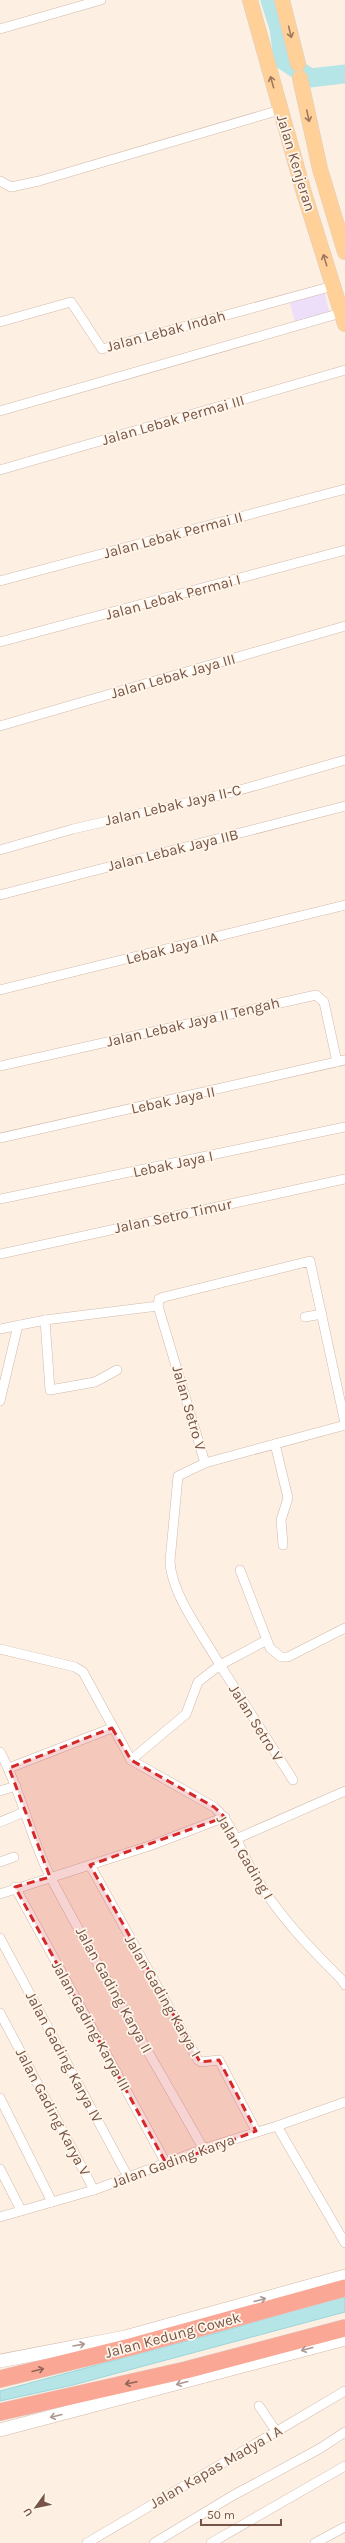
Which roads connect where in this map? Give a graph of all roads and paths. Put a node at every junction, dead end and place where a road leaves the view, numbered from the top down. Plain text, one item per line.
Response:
1 (101, 0) edge
2 (250, 0) edge
3 (282, 0) edge
4 (0, 29) edge
5 (280, 110) junction
6 (0, 181) edge
7 (345, 252) edge
8 (333, 286) junction
9 (343, 319) edge
10 (0, 322) edge
11 (345, 370) edge
12 (0, 411) edge
13 (0, 470) edge
14 (345, 489) edge
15 (345, 550) edge
16 (0, 581) edge
17 (345, 626) edge
18 (0, 642) edge
19 (0, 726) edge
20 (345, 760) edge
21 (345, 806) edge
22 (0, 850) edge
23 (0, 895) edge
24 (345, 905) edge
25 (0, 990) edge
26 (341, 1061) edge
27 (0, 1066) edge
28 (345, 1127) edge
29 (0, 1138) edge
30 (345, 1179) edge
31 (0, 1199) edge
32 (0, 1254) edge
33 (158, 1306) junction
34 (322, 1314) junction
35 (305, 1317) dead end
36 (45, 1320) junction
37 (18, 1325) junction
38 (0, 1329) edge
39 (10, 1358) junction
40 (0, 1361) edge
41 (117, 1370) dead end
42 (3, 1381) edge
43 (0, 1401) edge
44 (345, 1424) edge
45 (275, 1444) junction
46 (205, 1463) junction
47 (283, 1545) dead end
48 (240, 1570) dead end
49 (345, 1628) edge
50 (267, 1640) junction
51 (0, 1649) edge
52 (220, 1665) junction
53 (112, 1728) junction
54 (0, 1752) edge
55 (131, 1760) junction
56 (9, 1768) junction
57 (293, 1780) dead end
58 (16, 1786) junction
59 (0, 1791) edge
60 (345, 1791) edge
61 (24, 1812) junction
62 (225, 1817) junction
63 (0, 1822) edge
64 (236, 1839) junction
65 (14, 1856) dead end
66 (0, 1862) edge
67 (90, 1865) junction
68 (50, 1877) junction
69 (16, 1887) junction
70 (0, 1894) edge
71 (0, 1938) edge
72 (344, 1980) edge
73 (0, 2013) edge
74 (0, 2098) edge
75 (345, 2102) edge
76 (277, 2126) junction
77 (256, 2131) junction
78 (204, 2150) junction
79 (167, 2165) junction
80 (0, 2169) edge
81 (128, 2177) junction
82 (94, 2190) junction
83 (52, 2202) junction
84 (21, 2210) junction
85 (0, 2217) edge
86 (345, 2243) edge
87 (345, 2276) edge
88 (345, 2288) edge
89 (345, 2328) edge
90 (345, 2339) edge
91 (0, 2361) edge
92 (0, 2379) edge
93 (345, 2391) edge
94 (66, 2396) junction
95 (259, 2406) dead end
96 (0, 2408) edge
97 (0, 2412) edge
98 (0, 2430) edge
99 (276, 2432) junction
100 (345, 2432) edge
101 (345, 2466) edge
102 (345, 2527) edge
103 (86, 2543) edge
104 (154, 2543) edge
105 (212, 2543) edge
106 (315, 2543) edge

1 - 4 street
5 -> 2 main road, Jalan Kenjeran
3 -> 7 main road, Jalan Kenjeran
5 - 6 street
8 -> 5 main road, Jalan Kenjeran
8 - 9 main road, Jalan Kenjeran
8 - 10 street, Jalan Lebak Indah
9 - 12 street
11 - 13 street, Jalan Lebak Permai III
14 - 16 street, Jalan Lebak Permai II
15 - 18 street, Jalan Lebak Permai I
17 - 19 street, Jalan Lebak Jaya III
20 - 22 street, Jalan Lebak Jaya II-C
21 - 23 street, Jalan Lebak Jaya IIB
24 - 25 street, Lebak Jaya IIA
26 - 27 street, Jalan Lebak Jaya II Tengah
26 - 29 street, Lebak Jaya II
28 - 31 street, Lebak Jaya I
30 - 32 street, Jalan Setro Timur
33 - 34 street
33 - 36 street
33 - 46 street, Jalan Setro V
34 - 35 street
34 - 44 street
36 - 37 street
36 - 41 street
37 - 38 street
37 - 39 street
39 - 40 street
39 - 42 street
42 - 43 street
44 - 45 street
45 - 46 street
45 - 47 street
46 - 52 street, Jalan Setro V
48 - 50 street
49 - 50 street
50 - 52 street
51 - 53 street
52 - 55 street
52 - 57 street, Jalan Setro V
53 - 55 street
53 - 56 street
54 - 56 street, Jalan Gading Karya II
55 - 62 street, Jalan Gading I
56 - 58 street, Jalan Gading Karya II
58 - 59 street
58 - 61 street, Jalan Gading Karya II
60 - 64 street
61 - 63 street
61 - 68 street, Jalan Gading Karya II
62 - 64 street, Jalan Gading I
62 - 67 street
64 - 72 street, Jalan Gading I
65 - 66 street
67 - 68 street
67 - 77 street, Jalan Gading Karya I
68 - 69 street
68 - 78 street, Jalan Gading Karya II
69 - 70 street
69 - 79 street, Jalan Gading Karya III
71 - 81 street, Jalan Gading Karya IV
73 - 82 street, Jalan Gading Karya V
74 - 83 street
75 - 76 street, Jalan Gading Karya
76 - 77 street, Jalan Gading Karya
76 - 86 street
77 - 78 street, Jalan Gading Karya
78 - 79 street, Jalan Gading Karya
79 - 81 street, Jalan Gading Karya
80 - 84 street
81 - 82 street, Jalan Gading Karya
82 - 83 street, Jalan Gading Karya
83 - 84 street, Jalan Gading Karya
84 - 85 street, Jalan Gading Karya
91 -> 87 main road, Jalan Kedung Cowek
92 -> 88 highway, Jalan Kedung Cowek
89 -> 94 highway
90 -> 98 main road
93 - 99 street, Jalan Kapas Madya I A
94 - 96 highway
94 - 97 highway
95 - 99 street
99 - 103 street, Jalan Kapas Madya I A
100 - 104 street
101 - 105 street
102 - 106 street

